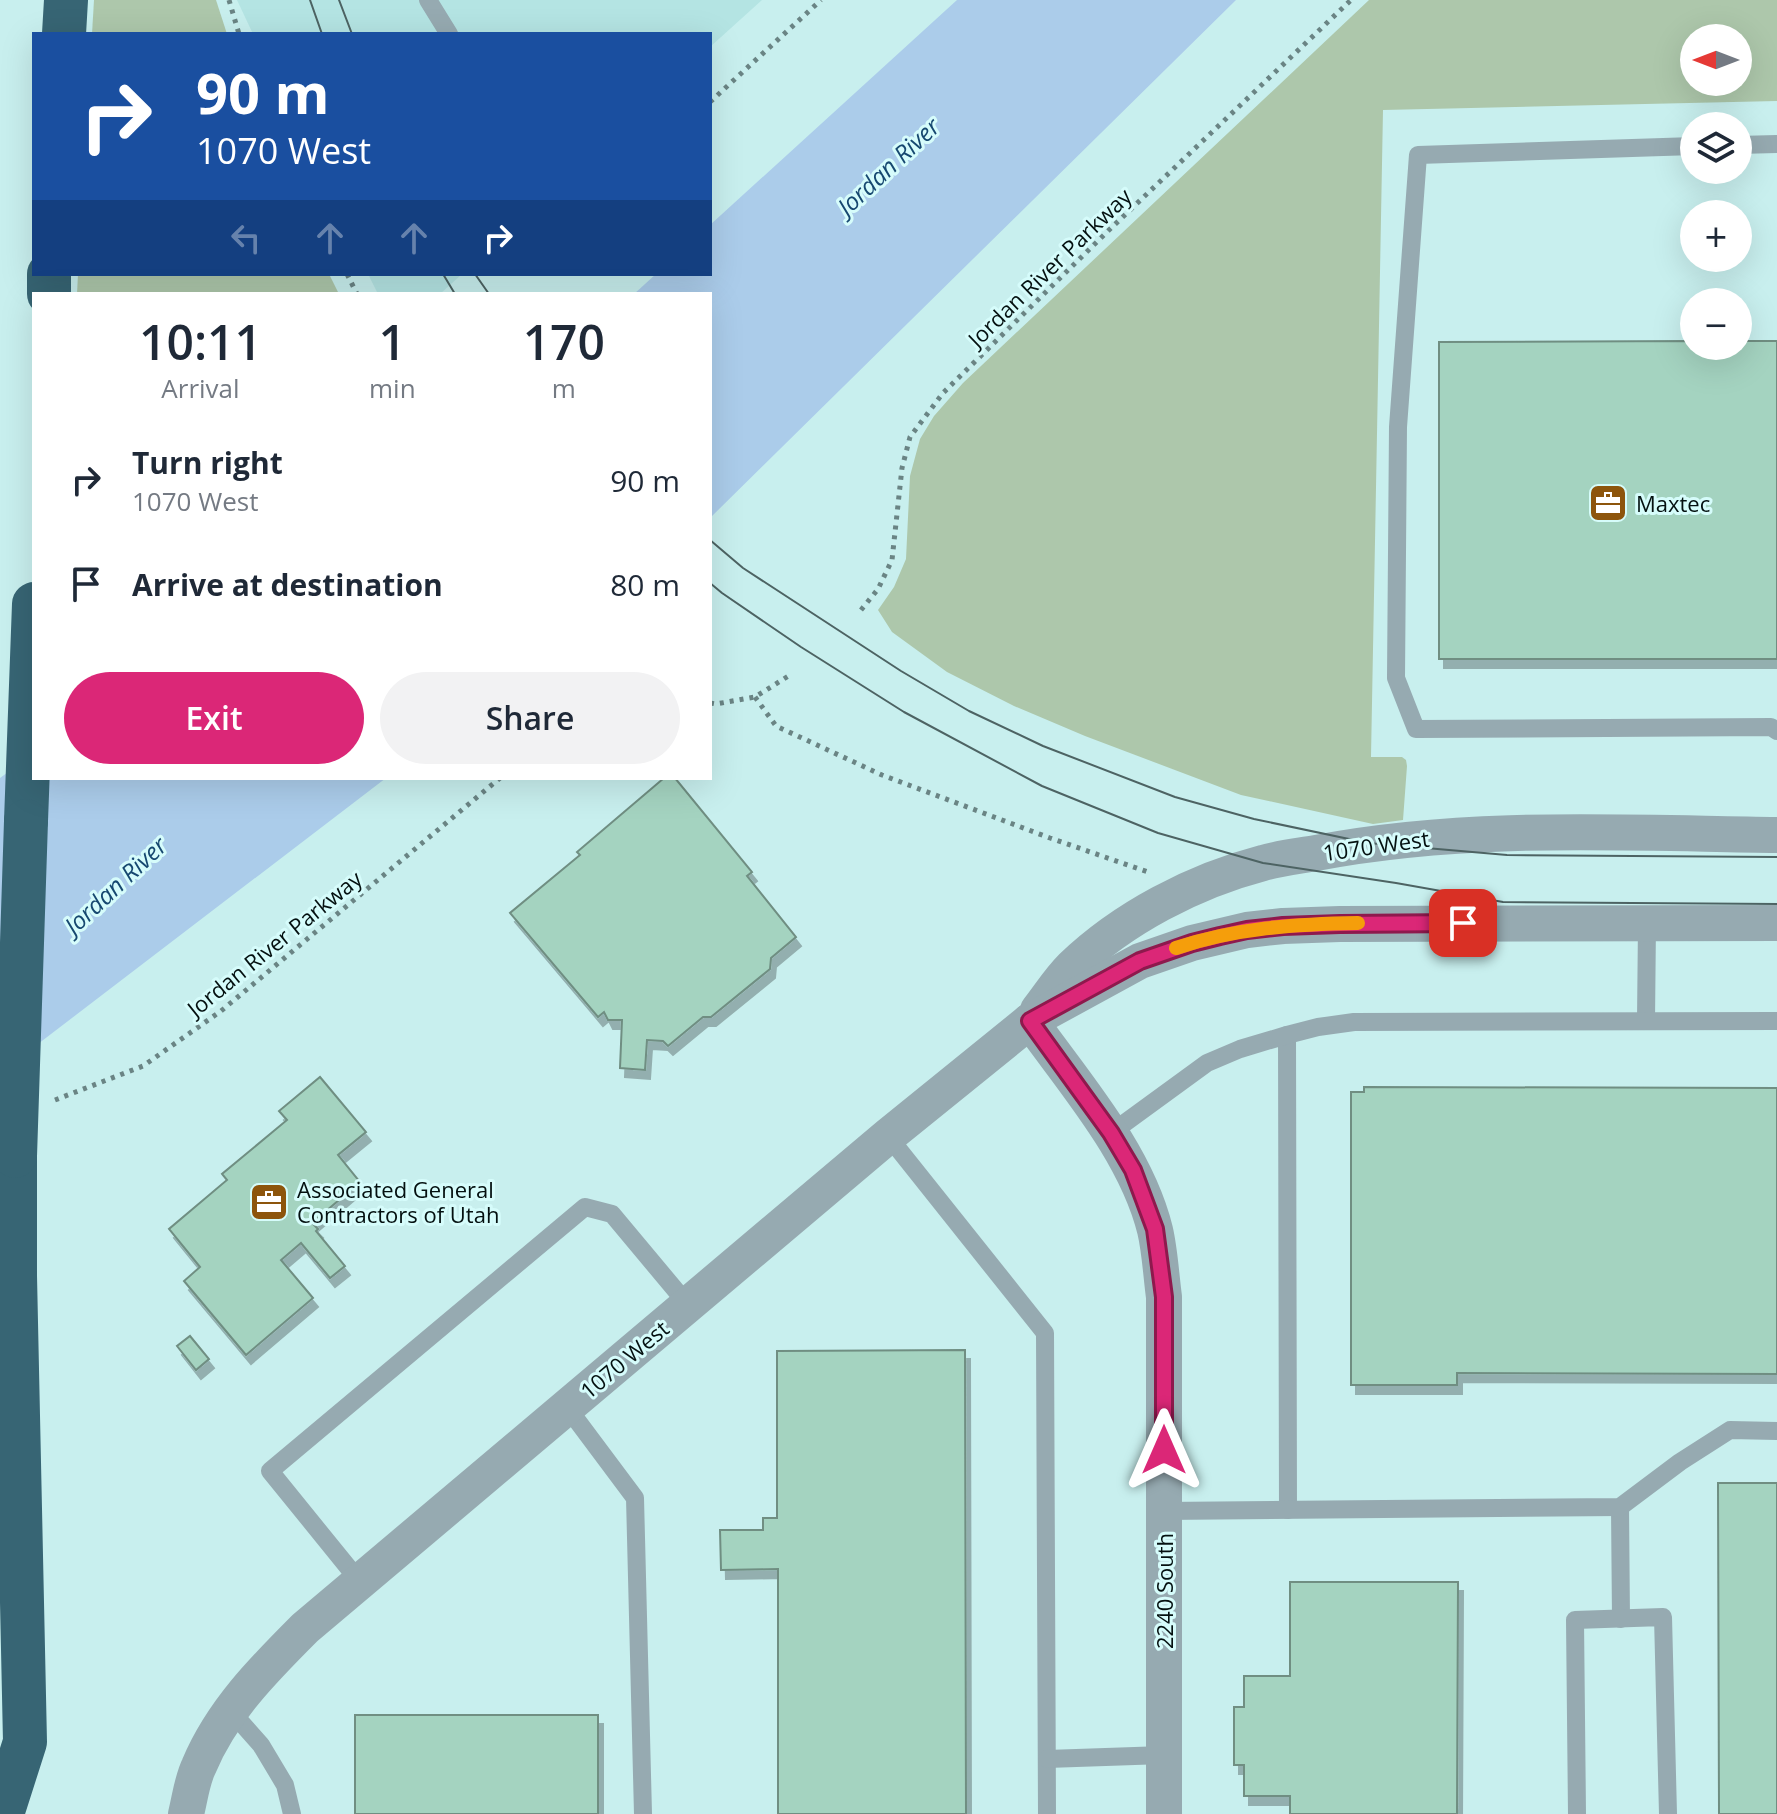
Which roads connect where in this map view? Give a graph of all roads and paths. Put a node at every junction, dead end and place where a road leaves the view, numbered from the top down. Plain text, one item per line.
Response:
1 (66, 0) edge
2 (229, 0) edge
3 (428, 0) edge
4 (821, 0) edge
5 (1351, 0) edge
6 (64, 32) edge
7 (238, 32) edge
8 (448, 32) edge
9 (712, 100) edge
10 (1777, 144) edge
11 (1752, 145) edge
12 (1680, 146) edge
13 (861, 610) dead end
14 (32, 645) edge
15 (790, 675) dead end
16 (755, 697) junction
17 (712, 703) edge
18 (1777, 731) edge
19 (498, 780) edge
20 (1777, 835) edge
21 (1179, 895) junction
22 (1647, 923) junction
23 (1777, 923) edge
24 (1030, 1021) junction
25 (1646, 1021) junction
26 (1777, 1021) edge
27 (1287, 1035) junction
28 (50, 1102) dead end
29 (1111, 1133) junction
30 (888, 1136) junction
31 (688, 1305) junction
32 (567, 1407) junction
33 (1777, 1431) edge
34 (1620, 1507) junction
35 (1288, 1510) junction
36 (1163, 1511) junction
37 (360, 1582) junction
38 (1621, 1619) junction
39 (230, 1710) junction
40 (1164, 1755) junction
41 (1047, 1759) junction
42 (2, 1814) edge
43 (186, 1814) edge
44 (292, 1814) edge
45 (643, 1814) edge
46 (1047, 1814) edge
47 (1164, 1814) edge
48 (1577, 1814) edge
49 (1668, 1814) edge

1 - 6 highway
2 - 7 path
3 - 8 lane
4 - 9 path
5 - 13 path, Jordan River Parkway
10 - 11 lane
12 - 18 lane
14 - 42 highway, bridge
15 - 16 path
16 - 17 path
16 - 21 path
19 - 28 path, Jordan River Parkway
20 - 21 street, 1070 West
21 - 24 street, 1070 West
22 - 23 street, 1070 West
22 - 24 street, 1070 West
22 - 25 lane
24 - 29 street, 2240 South
24 - 30 street, 1070 West
25 - 26 lane
25 - 27 lane
27 - 29 lane
27 - 35 lane
29 - 36 street, 2240 South
30 - 31 street, 1070 West
30 - 41 lane
31 - 32 street, 1070 West
31 - 37 lane
32 - 37 street, 1070 West
32 - 45 lane
33 - 34 lane
34 - 35 lane
34 - 38 lane
35 - 36 lane
36 - 40 street, 2240 South
37 - 39 street, 1070 West
38 - 48 lane
38 - 49 lane
39 - 43 street, 1070 West
39 - 44 lane
40 - 41 lane
40 - 47 street, 2240 South
41 - 46 lane

